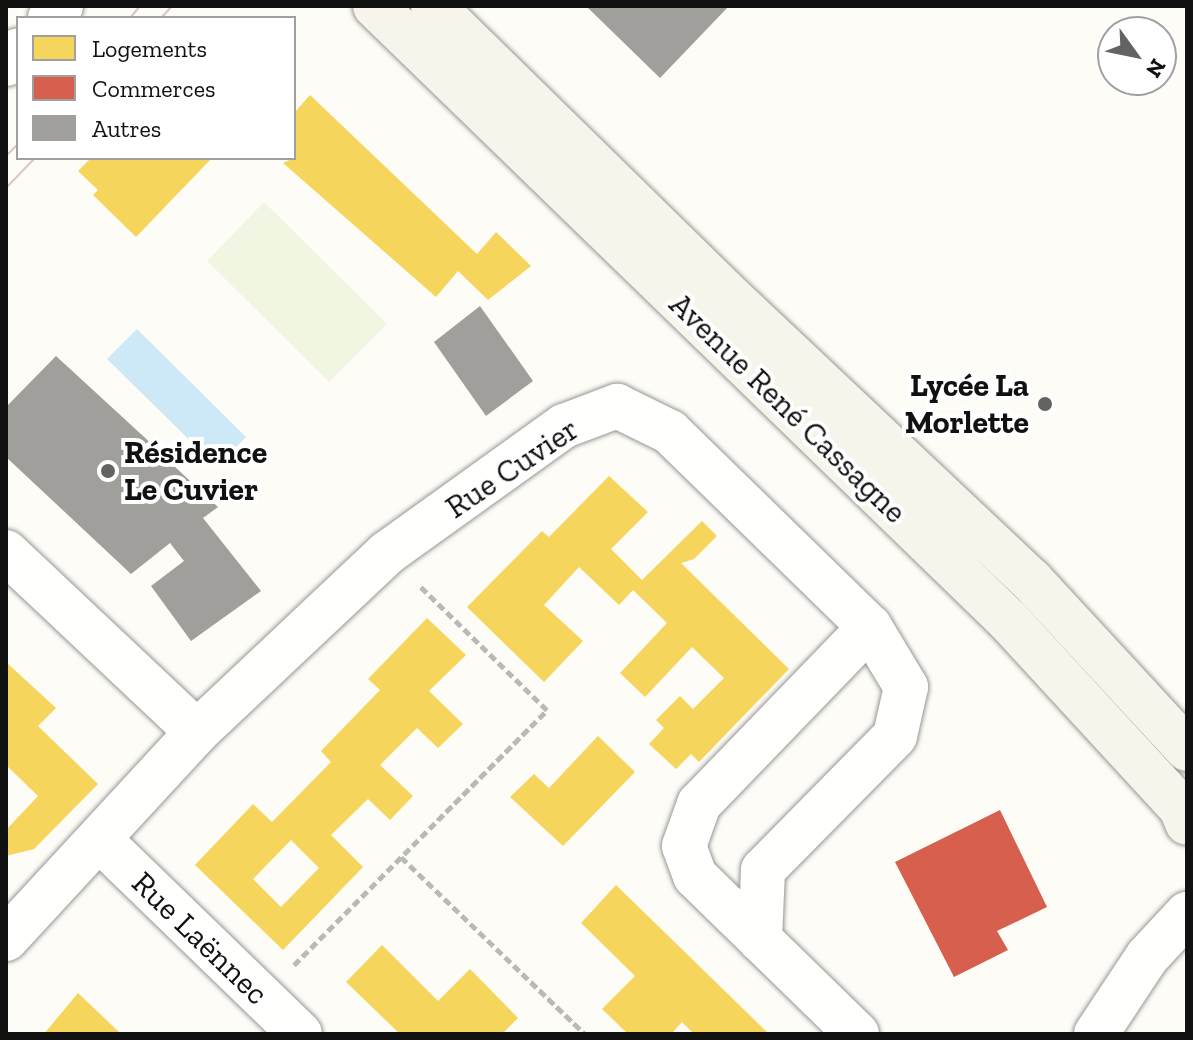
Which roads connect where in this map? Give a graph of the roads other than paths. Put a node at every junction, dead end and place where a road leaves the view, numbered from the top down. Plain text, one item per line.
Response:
1 (375, 6) edge
2 (433, 6) edge
3 (6, 552) edge
4 (870, 627) junction
5 (197, 732) junction
6 (1187, 749) edge
7 (1187, 823) edge
8 (101, 841) junction
9 (1187, 914) edge
10 (6, 939) edge
11 (760, 940) junction
12 (300, 1034) edge
13 (857, 1034) edge
14 (1096, 1034) edge

1 - 7 main road, Avenue René Cassagne
2 - 6 main road, Avenue René Cassagne
3 - 5 street
4 - 5 street, Rue Cuvier
4 - 11 street, Rue Cuvier
4 - 11 street
5 - 8 street, Rue Cuvier
8 - 10 street, Rue Cuvier
8 - 12 street, Rue Laënnec
9 - 14 street
11 - 13 street

